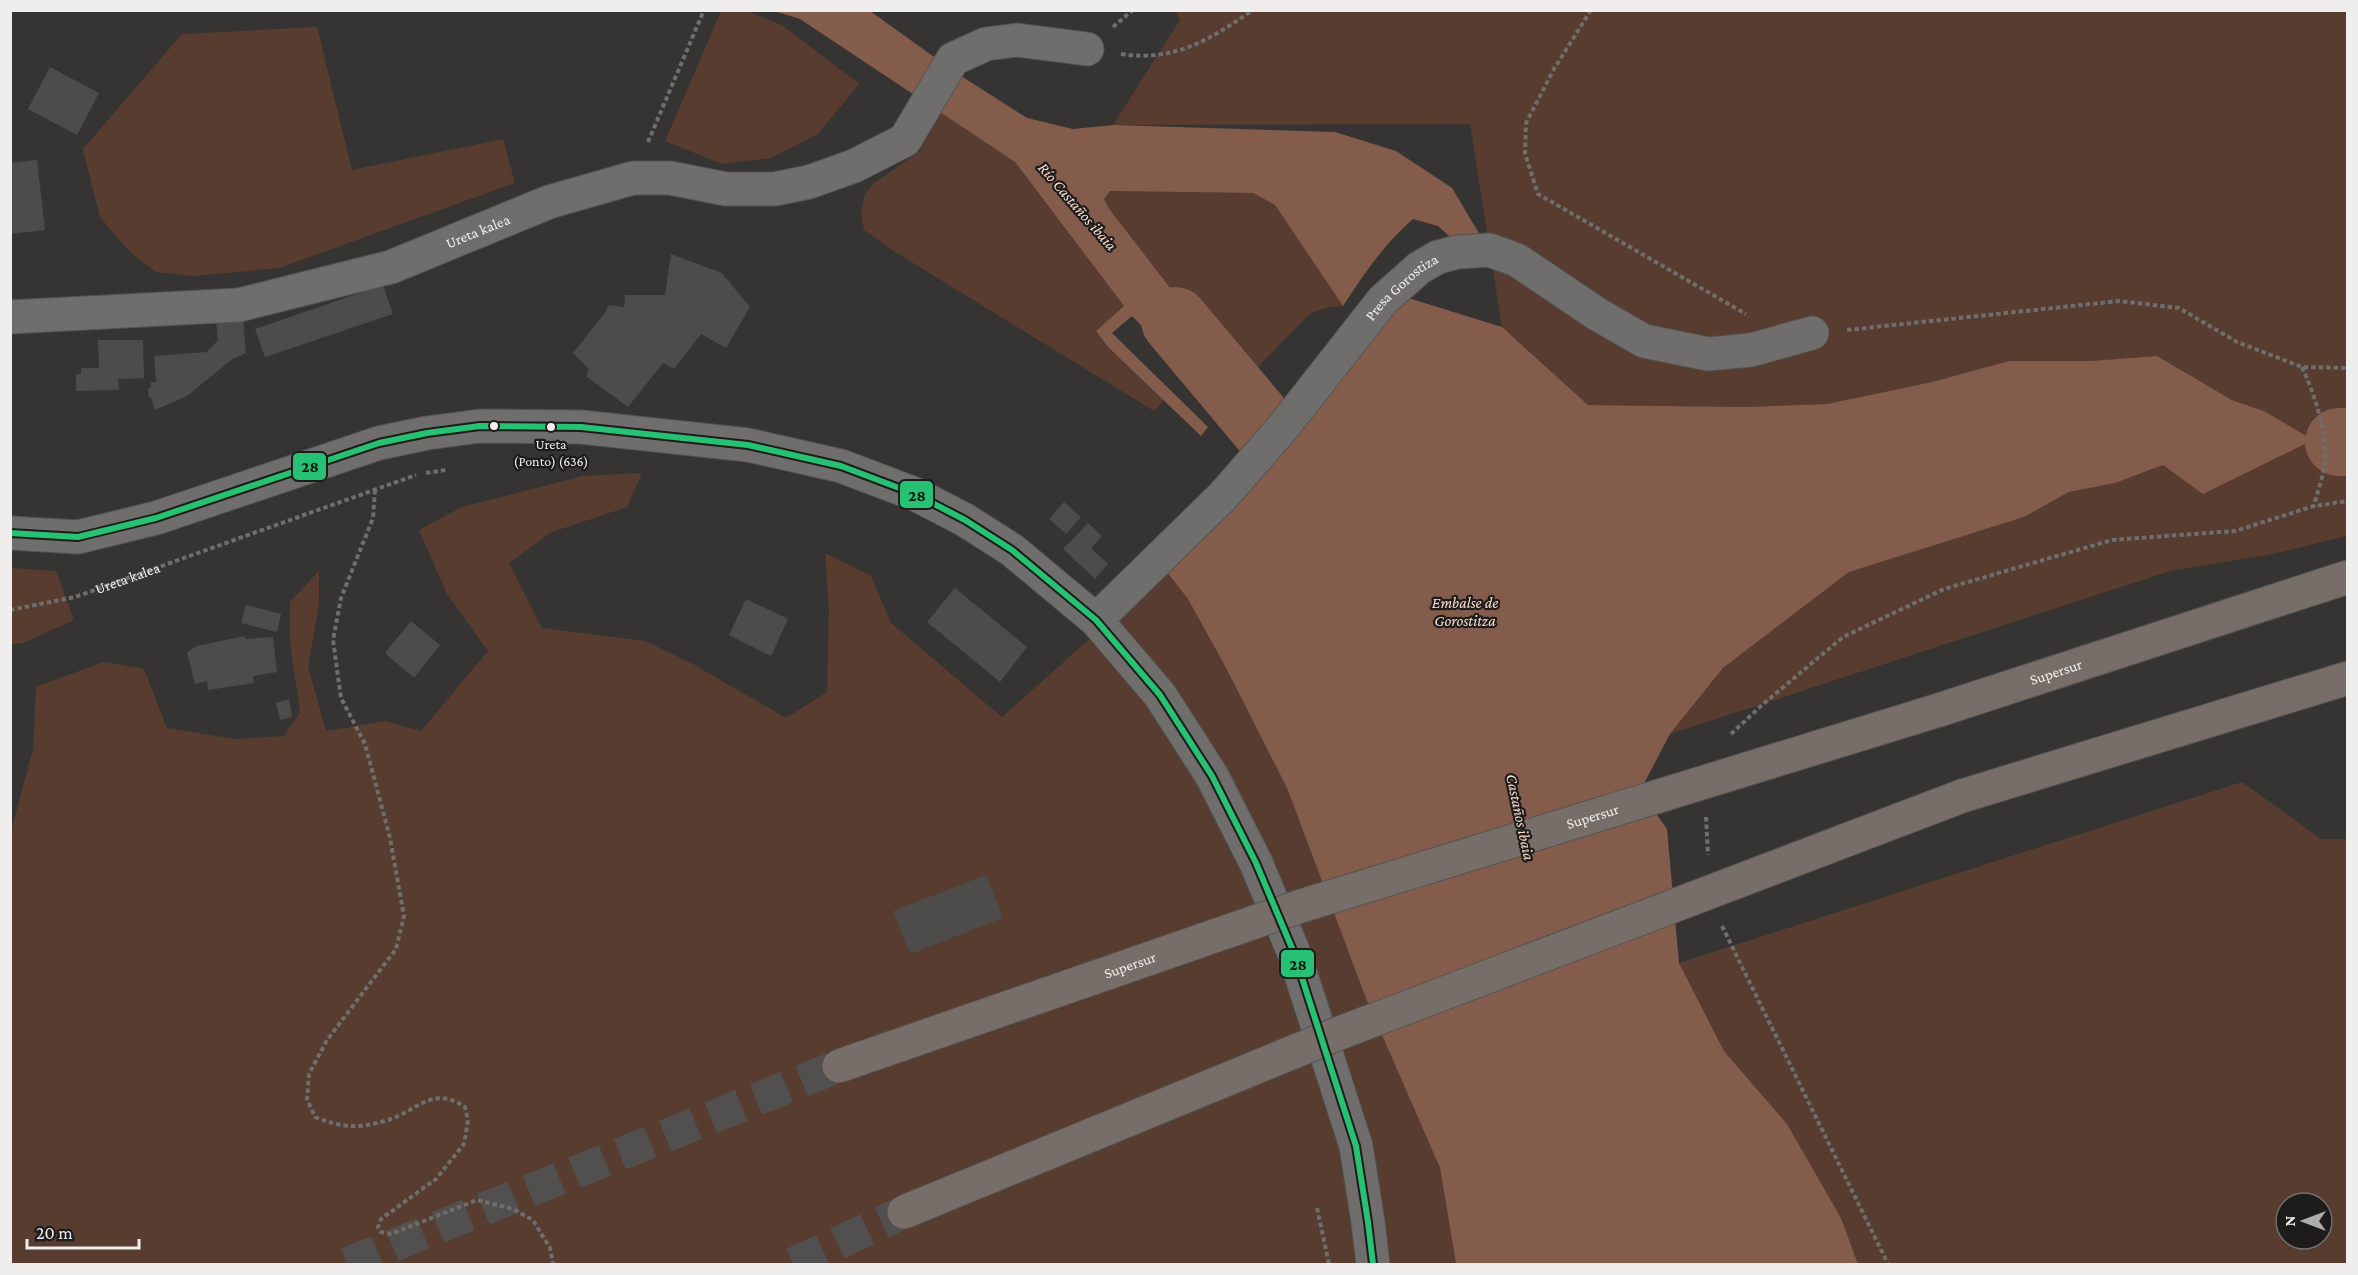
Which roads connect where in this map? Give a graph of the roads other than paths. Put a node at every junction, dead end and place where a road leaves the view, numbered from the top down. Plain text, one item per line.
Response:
1 (1087, 48) road end
2 (10, 317) edge
3 (1812, 333) road end
4 (10, 533) edge
5 (2348, 577) edge
6 (1096, 620) junction
7 (2348, 678) edge
8 (839, 1066) tunnel mouth
9 (904, 1212) tunnel mouth
10 (1373, 1264) edge

1 - 2 street, Ureta kalea
3 - 6 street, Presa Gorostiza
4 - 6 street
5 - 8 highway, Supersur, bridge
6 - 10 street
7 - 9 highway, bridge

